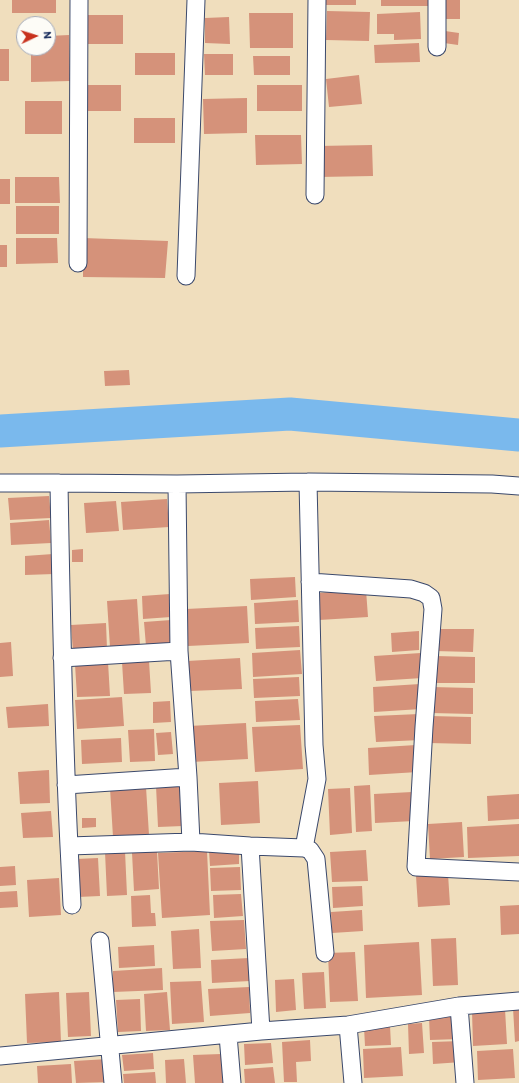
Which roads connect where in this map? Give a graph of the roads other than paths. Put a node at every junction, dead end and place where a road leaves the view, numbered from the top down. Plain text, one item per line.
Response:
1 (79, 0) edge
2 (196, 0) edge
3 (317, 0) edge
4 (437, 0) edge
5 (437, 47) dead end
6 (315, 195) dead end
7 (78, 263) dead end
8 (186, 276) dead end
9 (59, 482) junction
10 (308, 482) junction
11 (0, 483) edge
12 (177, 484) junction
13 (519, 486) edge
14 (310, 582) junction
15 (179, 651) junction
16 (62, 658) junction
17 (188, 776) junction
18 (66, 785) junction
19 (191, 842) junction
20 (69, 846) junction
21 (250, 846) junction
22 (304, 848) junction
23 (519, 872) edge
24 (72, 905) dead end
25 (100, 941) dead end
26 (325, 953) dead end
27 (517, 1001) edge
28 (459, 1006) junction
29 (348, 1025) junction
30 (261, 1031) junction
31 (228, 1035) junction
32 (110, 1046) junction
33 (0, 1056) edge
34 (113, 1083) edge
35 (232, 1083) edge
36 (353, 1083) edge
37 (465, 1083) edge

1 - 7 street
2 - 8 street
3 - 6 street
4 - 5 street
9 - 11 street
9 - 12 street
9 - 16 street
10 - 12 street
10 - 13 street
10 - 14 street
12 - 15 street
14 - 22 street
14 - 23 street
15 - 16 street
15 - 17 street
16 - 18 street
17 - 18 street
17 - 19 street
18 - 20 street
19 - 20 street
19 - 21 street
20 - 24 street
21 - 22 street
21 - 30 street
22 - 26 street
25 - 32 street
27 - 28 street
28 - 29 street
28 - 37 street
29 - 30 street
29 - 36 street
30 - 31 street
31 - 32 street
31 - 35 street
32 - 33 street
32 - 34 street

